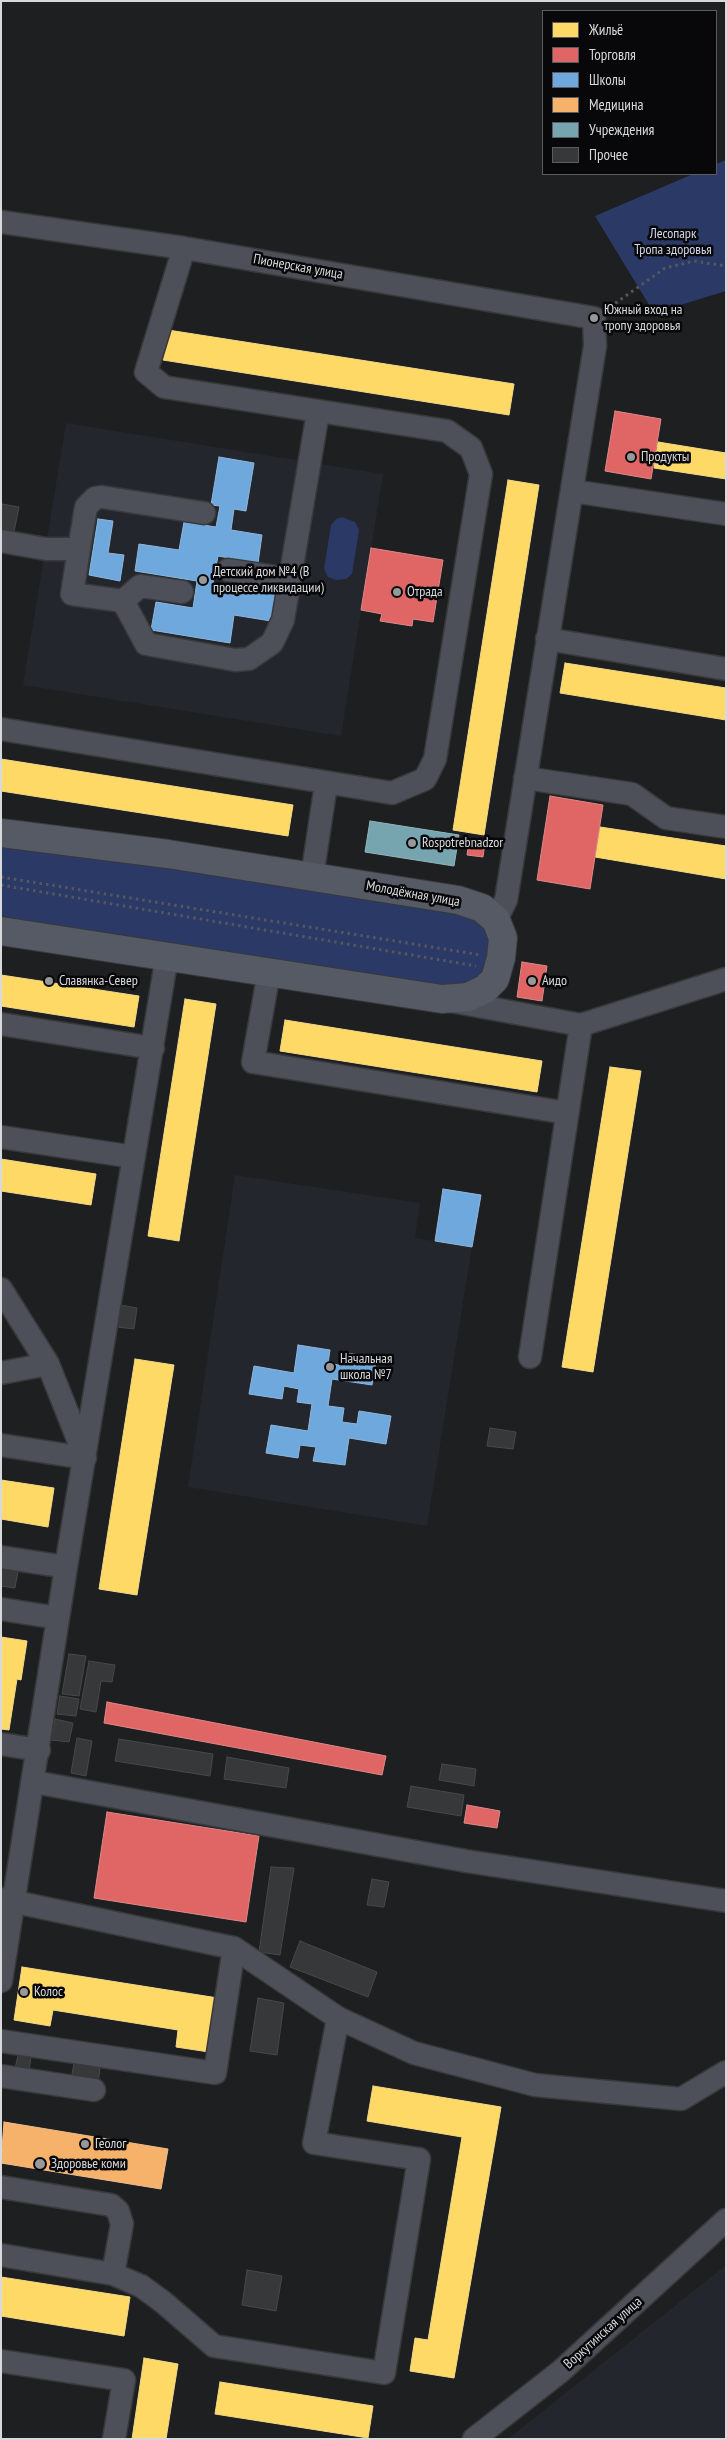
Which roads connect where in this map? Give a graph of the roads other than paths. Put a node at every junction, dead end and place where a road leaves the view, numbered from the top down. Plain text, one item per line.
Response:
1 (1, 222) edge
2 (184, 248) junction
3 (318, 412) junction
4 (572, 491) junction
5 (204, 513) dead end
6 (726, 514) edge
7 (1, 541) edge
8 (80, 549) junction
9 (228, 570) dead end
10 (290, 579) junction
11 (182, 592) dead end
12 (123, 601) junction
13 (547, 640) junction
14 (726, 669) edge
15 (1, 729) edge
16 (525, 778) junction
17 (326, 784) junction
18 (726, 827) edge
19 (1, 833) edge
20 (312, 877) junction
21 (496, 920) junction
22 (1, 931) edge
23 (167, 956) junction
24 (270, 972) junction
25 (726, 980) edge
26 (442, 999) junction
27 (1, 1024) edge
28 (581, 1025) junction
29 (153, 1048) junction
30 (567, 1114) junction
31 (1, 1136) edge
32 (134, 1157) junction
33 (1, 1289) edge
34 (530, 1357) dead end
35 (48, 1364) junction
36 (1, 1373) edge
37 (1, 1445) edge
38 (85, 1458) junction
39 (1, 1556) edge
40 (66, 1567) junction
41 (1, 1610) edge
42 (58, 1618) junction
43 (1, 1744) edge
44 (39, 1750) junction
45 (34, 1782) junction
46 (8, 1900) edge
47 (726, 1901) edge
48 (234, 1948) junction
49 (1, 1981) edge
50 (338, 2018) junction
51 (1, 2041) edge
52 (726, 2072) edge
53 (1, 2076) edge
54 (94, 2090) dead end
55 (1, 2187) edge
56 (726, 2220) edge
57 (1, 2255) edge
58 (113, 2274) junction
59 (1, 2361) edge
60 (114, 2439) edge
61 (474, 2439) edge

1 - 2 street, Пионерская улица
2 - 3 street
2 - 4 street, Пионерская улица
3 - 10 street
3 - 17 street
4 - 6 street
4 - 13 street
5 - 8 street
7 - 8 street
8 - 12 street
9 - 10 street
10 - 12 street
11 - 12 street
13 - 14 street
13 - 16 street
15 - 17 street
16 - 18 street
16 - 21 street
17 - 20 street
19 - 20 main road, Молодёжная улица
20 - 21 main road, Молодёжная улица
21 - 26 main road
22 - 23 main road
23 - 24 main road
23 - 29 street
24 - 26 main road
24 - 30 street
25 - 28 street
26 - 28 street
27 - 29 street
28 - 30 street
29 - 32 street
30 - 34 street
31 - 32 street
32 - 38 street
33 - 35 street
35 - 36 street
35 - 38 street
37 - 38 street
38 - 40 street
39 - 40 street
40 - 42 street
41 - 42 street
42 - 44 street
43 - 44 street
44 - 45 street
45 - 46 street
45 - 47 street
46 - 48 street
46 - 49 street
48 - 50 street
48 - 51 street
50 - 52 street
50 - 58 street
53 - 54 street
55 - 58 street
56 - 61 street, Воркутинская улица
57 - 58 street
59 - 60 street

